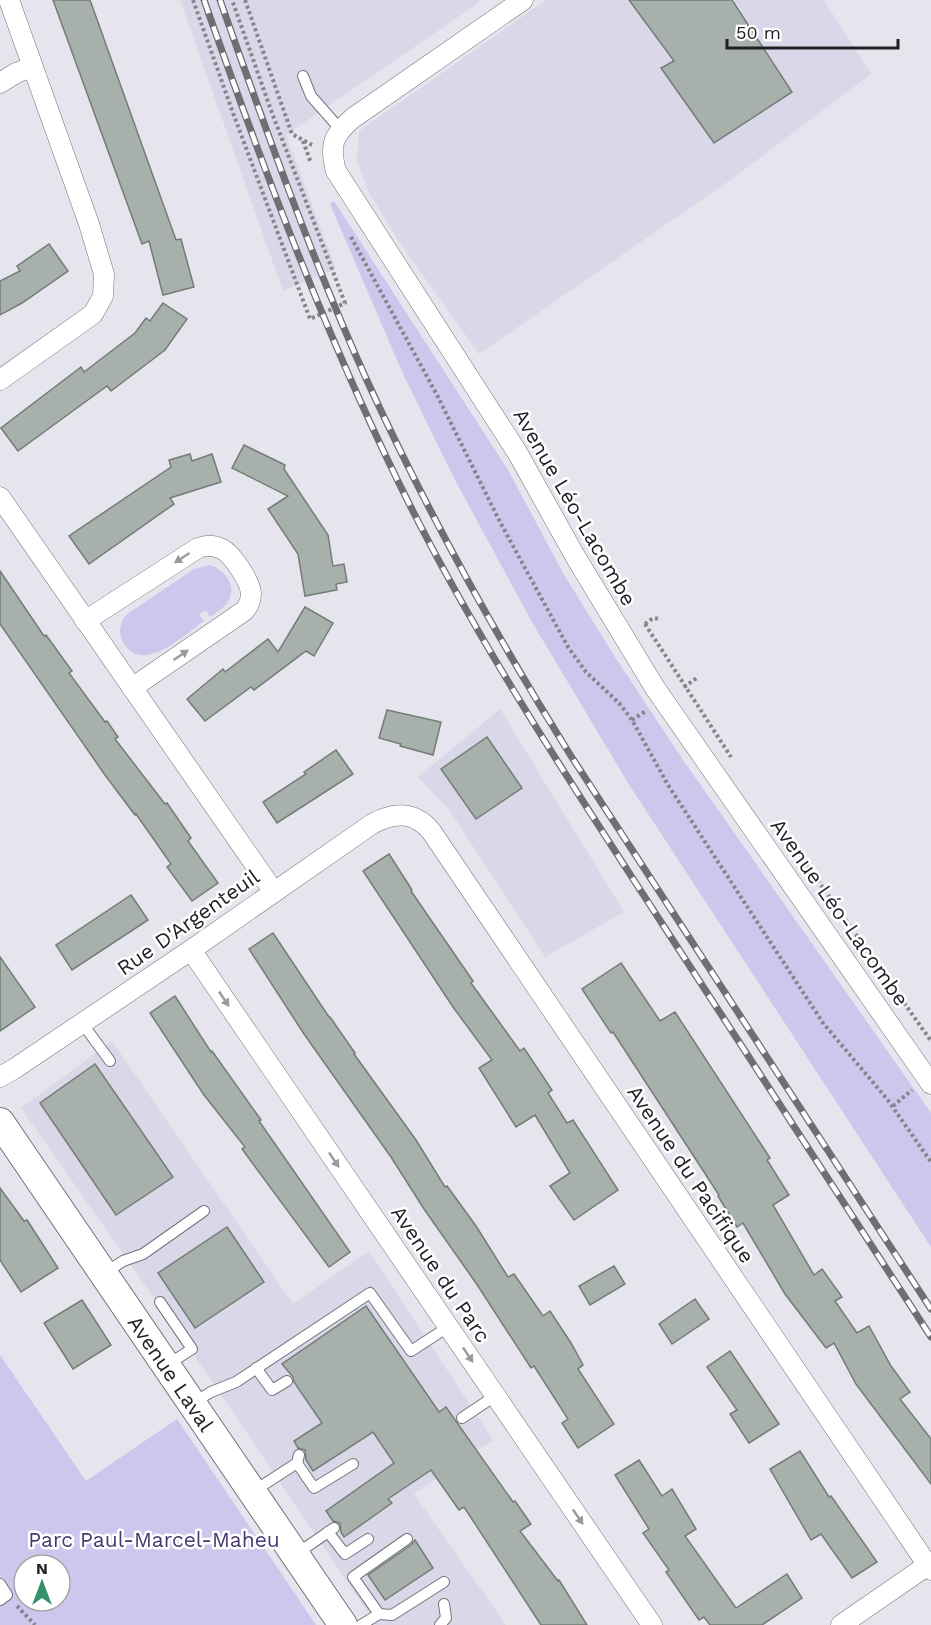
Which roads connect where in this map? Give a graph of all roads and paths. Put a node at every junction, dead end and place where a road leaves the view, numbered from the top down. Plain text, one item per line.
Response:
1 (9, 0) edge
2 (193, 0) edge
3 (232, 0) edge
4 (245, 0) edge
5 (518, 2) edge
6 (32, 67) junction
7 (303, 76) dead end
8 (0, 83) edge
9 (340, 129) junction
10 (315, 171) dead end
11 (350, 235) dead end
12 (0, 380) edge
13 (0, 497) edge
14 (661, 620) dead end
15 (85, 621) junction
16 (698, 677) dead end
17 (684, 687) junction
18 (132, 688) junction
19 (650, 709) dead end
20 (632, 720) junction
21 (732, 758) dead end
22 (404, 815) joint
23 (787, 836) dead end
24 (274, 892) junction
25 (191, 950) junction
26 (82, 1023) junction
27 (931, 1041) edge
28 (110, 1061) dead end
29 (0, 1077) edge
30 (922, 1086) edge
31 (893, 1106) junction
32 (0, 1122) edge
33 (931, 1162) edge
34 (204, 1211) dead end
35 (104, 1274) junction
36 (160, 1302) dead end
37 (448, 1327) junction
38 (166, 1365) junction
39 (256, 1368) junction
40 (287, 1381) dead end
41 (495, 1396) junction
42 (193, 1403) junction
43 (462, 1418) dead end
44 (353, 1464) dead end
45 (253, 1492) junction
46 (368, 1539) dead end
47 (407, 1539) dead end
48 (295, 1555) junction
49 (930, 1567) edge
50 (444, 1582) dead end
51 (0, 1584) edge
52 (0, 1600) edge
53 (444, 1604) dead end
54 (379, 1614) junction
55 (343, 1625) edge
56 (361, 1625) edge
57 (441, 1625) edge
58 (652, 1625) edge
59 (841, 1625) edge

1 - 6 street
2 - 3 path
4 - 10 path
5 - 9 street
6 - 8 street
6 - 12 street
7 - 9 lane
9 - 30 street, Avenue Léo-Lacombe
11 - 20 path
13 - 15 street
14 - 17 path, Avenue Léo-Lacombe
15 - 18 street
18 -> 15 street
16 - 17 path
17 - 21 path, Avenue Léo-Lacombe
18 - 24 street
19 - 20 path
20 - 31 path
22 - 24 street, Rue D'Argenteuil
22 - 49 street, Avenue du Pacifique
23 - 27 path, Avenue Léo-Lacombe
24 - 25 street, Rue D'Argenteuil
25 - 26 street, Rue D'Argenteuil
25 -> 37 street, Avenue du Parc
26 - 28 lane
26 - 29 street, Rue D'Argenteuil
30 - 31 path
31 - 33 path
32 - 35 street, Avenue Laval
34 - 35 lane
35 - 38 street, Avenue Laval
36 - 38 lane
37 - 39 lane
37 -> 41 street, Avenue du Parc
38 - 42 street, Avenue Laval
39 - 40 lane
39 - 42 lane
41 - 43 lane
41 -> 58 street, Avenue du Parc
42 - 45 street, Avenue Laval
44 - 45 lane
45 - 48 street, Avenue Laval
46 - 48 lane
47 - 54 lane
48 - 55 street, Avenue Laval
49 - 59 street
50 - 54 lane
51 - 52 lane
53 - 57 lane
54 - 56 lane

